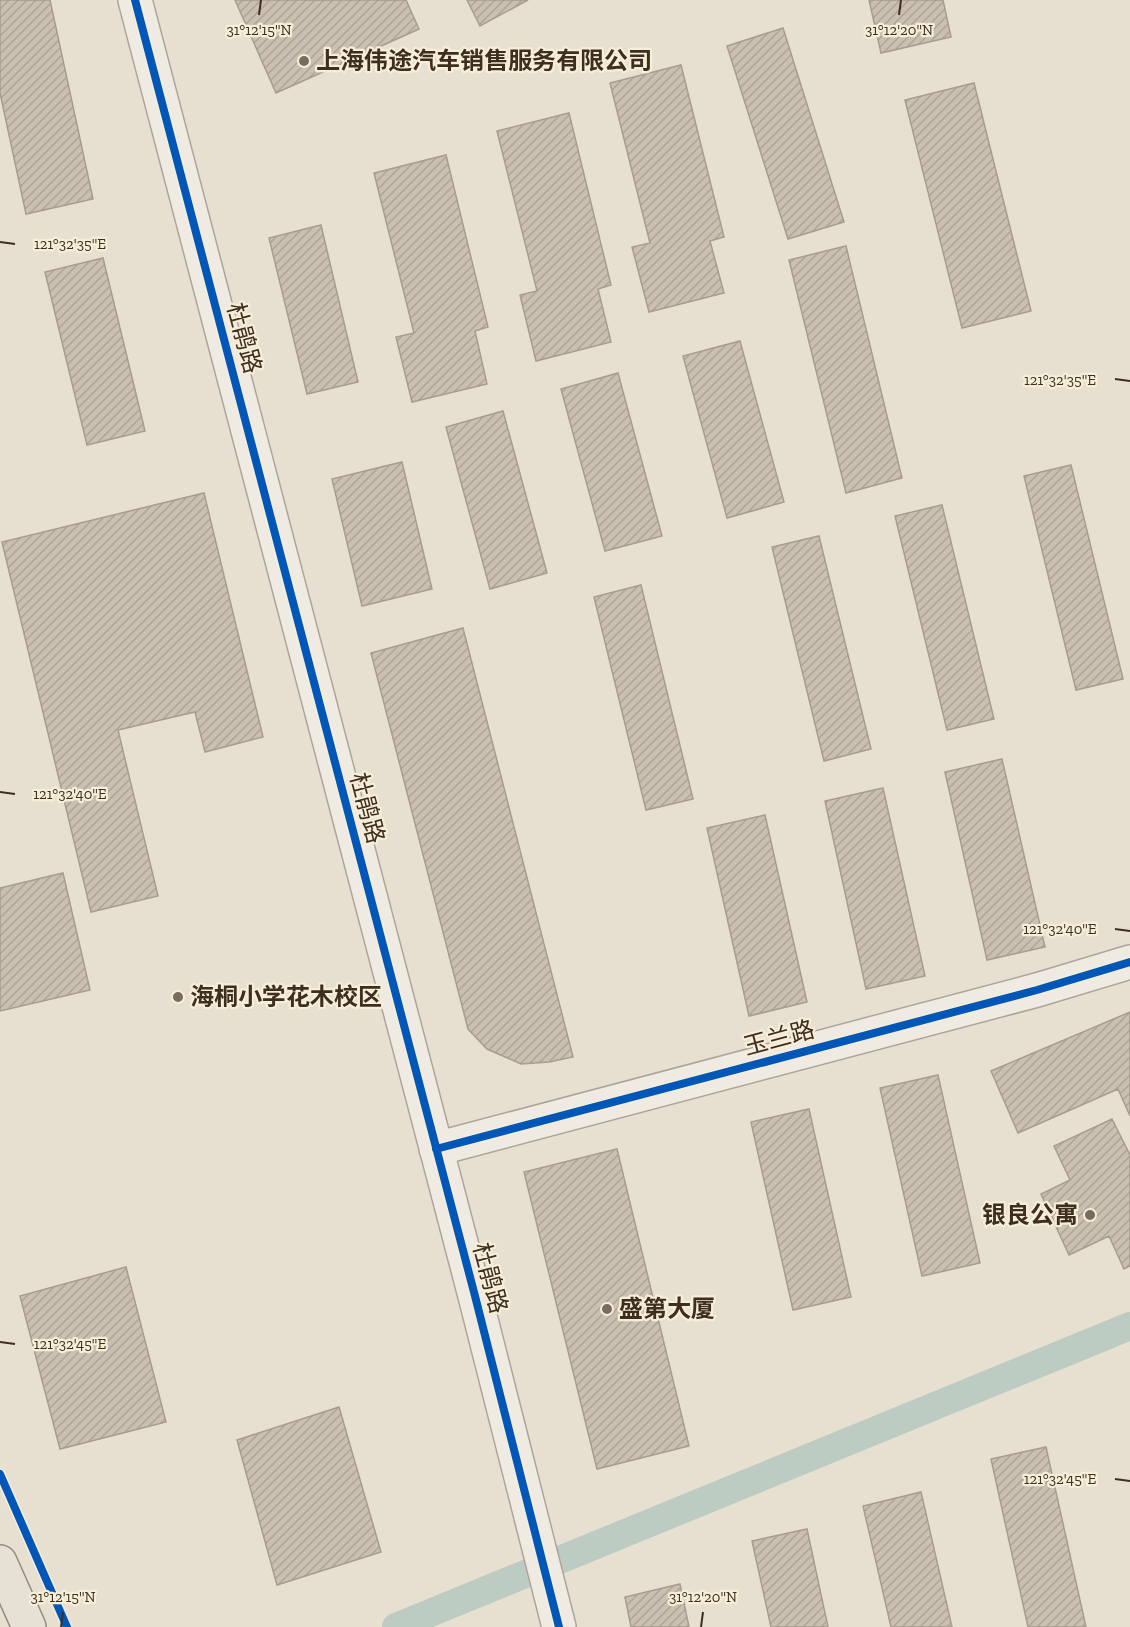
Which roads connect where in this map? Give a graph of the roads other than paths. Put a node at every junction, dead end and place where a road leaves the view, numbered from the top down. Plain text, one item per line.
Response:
1 (135, 0) edge
2 (1130, 962) edge
3 (436, 1149) junction
4 (0, 1562) edge
5 (29, 1627) edge
6 (559, 1627) edge

1 - 3 street, 杜鹃路
2 - 3 street, 玉兰路
3 - 6 street, 杜鹃路
4 - 5 main road

